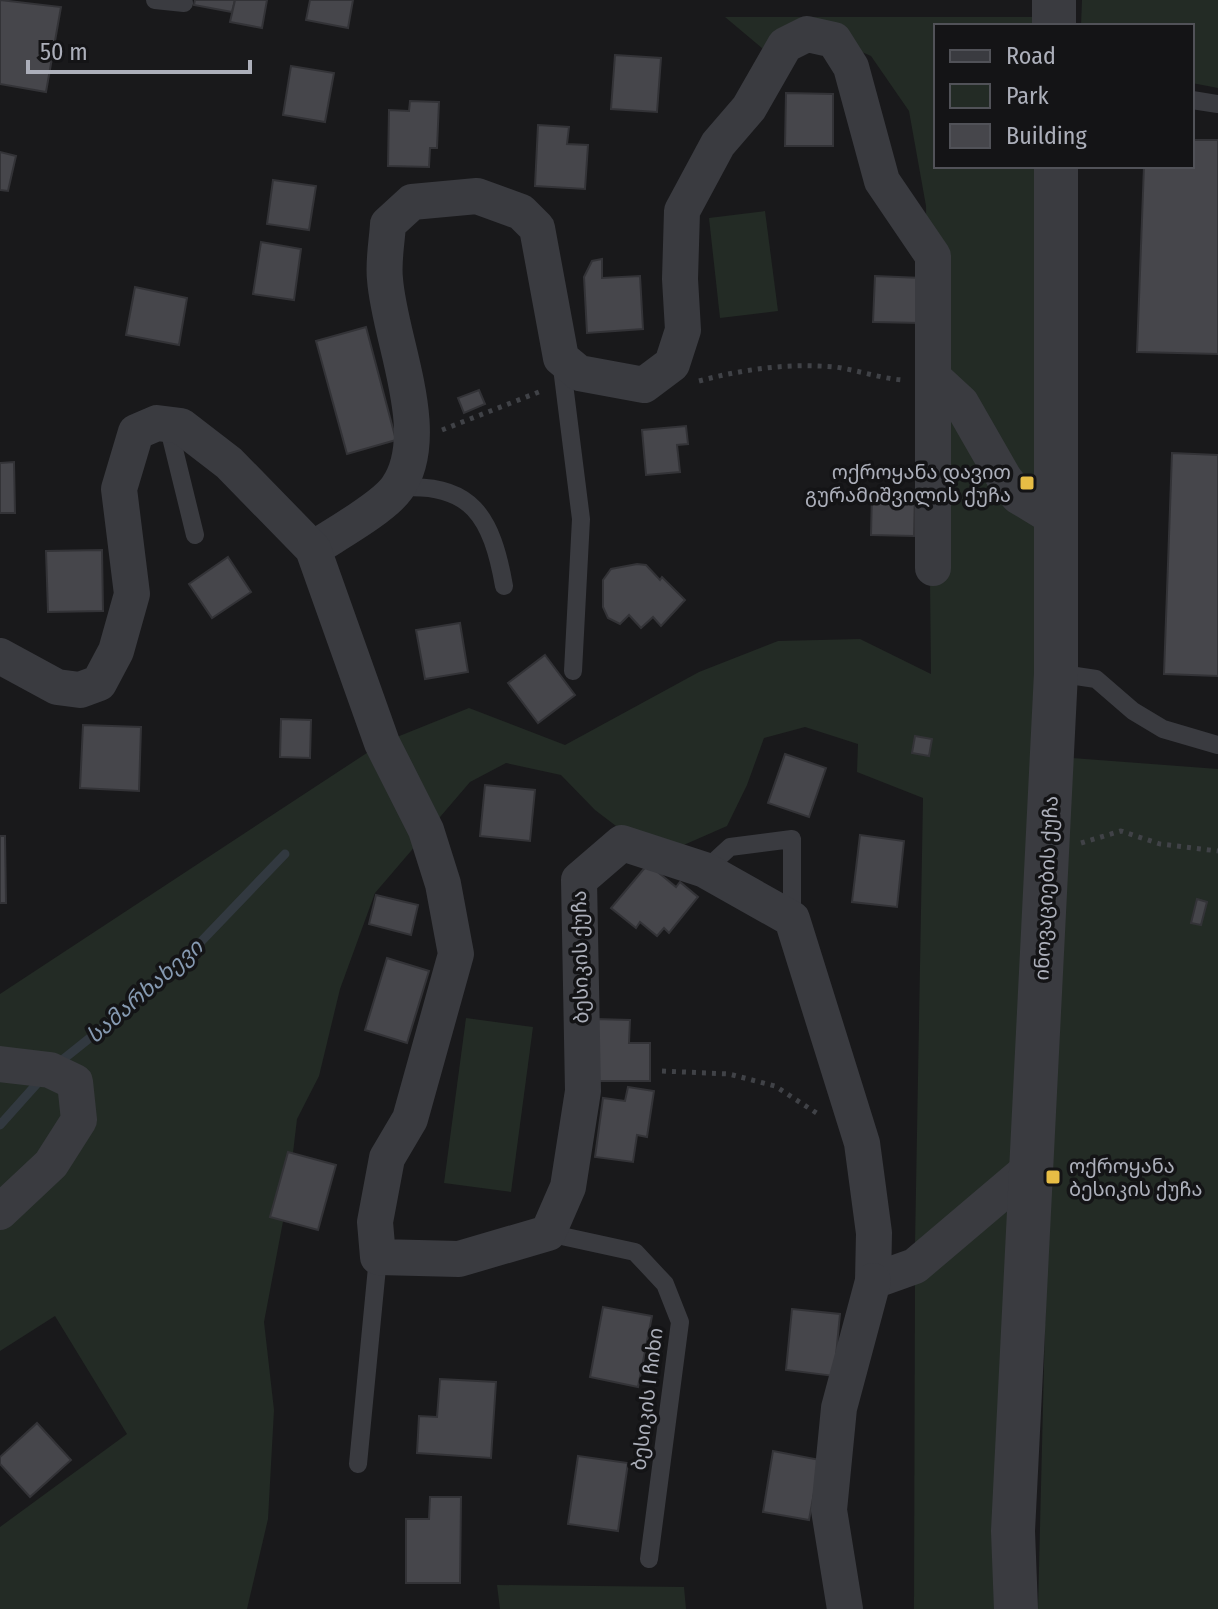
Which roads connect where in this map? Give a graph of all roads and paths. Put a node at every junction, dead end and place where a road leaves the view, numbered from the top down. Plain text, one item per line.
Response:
1 (155, 0) edge
2 (1054, 0) edge
3 (184, 3) dead end
4 (1054, 24) edge
5 (1194, 100) edge
6 (1218, 104) edge
7 (1056, 168) edge
8 (563, 371) junction
9 (935, 379) junction
10 (644, 385) junction
11 (168, 425) junction
12 (412, 444) junction
13 (397, 488) junction
14 (1056, 519) junction
15 (195, 535) dead end
16 (313, 549) junction
17 (933, 568) dead end
18 (504, 586) dead end
19 (0, 656) edge
20 (573, 671) dead end
21 (1056, 673) junction
22 (1218, 745) edge
23 (1048, 844) junction
24 (1218, 851) edge
25 (705, 870) junction
26 (792, 919) junction
27 (0, 1064) edge
28 (662, 1071) dead end
29 (862, 1143) junction
30 (1034, 1165) junction
31 (0, 1212) edge
32 (548, 1233) junction
33 (378, 1257) junction
34 (873, 1281) junction
35 (358, 1464) dead end
36 (649, 1559) dead end
37 (845, 1609) edge
38 (1016, 1609) edge

1 - 3 lane
2 - 4 street
5 - 6 lane
7 - 14 street, ინოვაციების ქუჩა
8 - 10 street
8 - 12 path
8 - 12 street
8 - 20 lane
9 - 10 path
9 - 10 street
9 - 14 street
9 - 17 street
11 - 15 lane
11 - 16 street
11 - 19 street
12 - 13 street
13 - 16 street
13 - 18 lane
14 - 21 street, ინოვაციების ქუჩა
16 - 33 street
21 - 22 lane
21 - 23 street, ინოვაციების ქუჩა
23 - 24 path
23 - 30 street, ინოვაციების ქუჩა
25 - 26 street, ბესიკის ქუჩა
25 - 26 lane
25 - 32 street, ბესიკის ქუჩა
26 - 29 street
27 - 31 street
28 - 29 path
29 - 34 street
30 - 34 street
30 - 38 street, ინოვაციების ქუჩა
32 - 33 street
32 - 36 lane, ბესიკის I ჩიხი
33 - 35 lane
34 - 37 street

